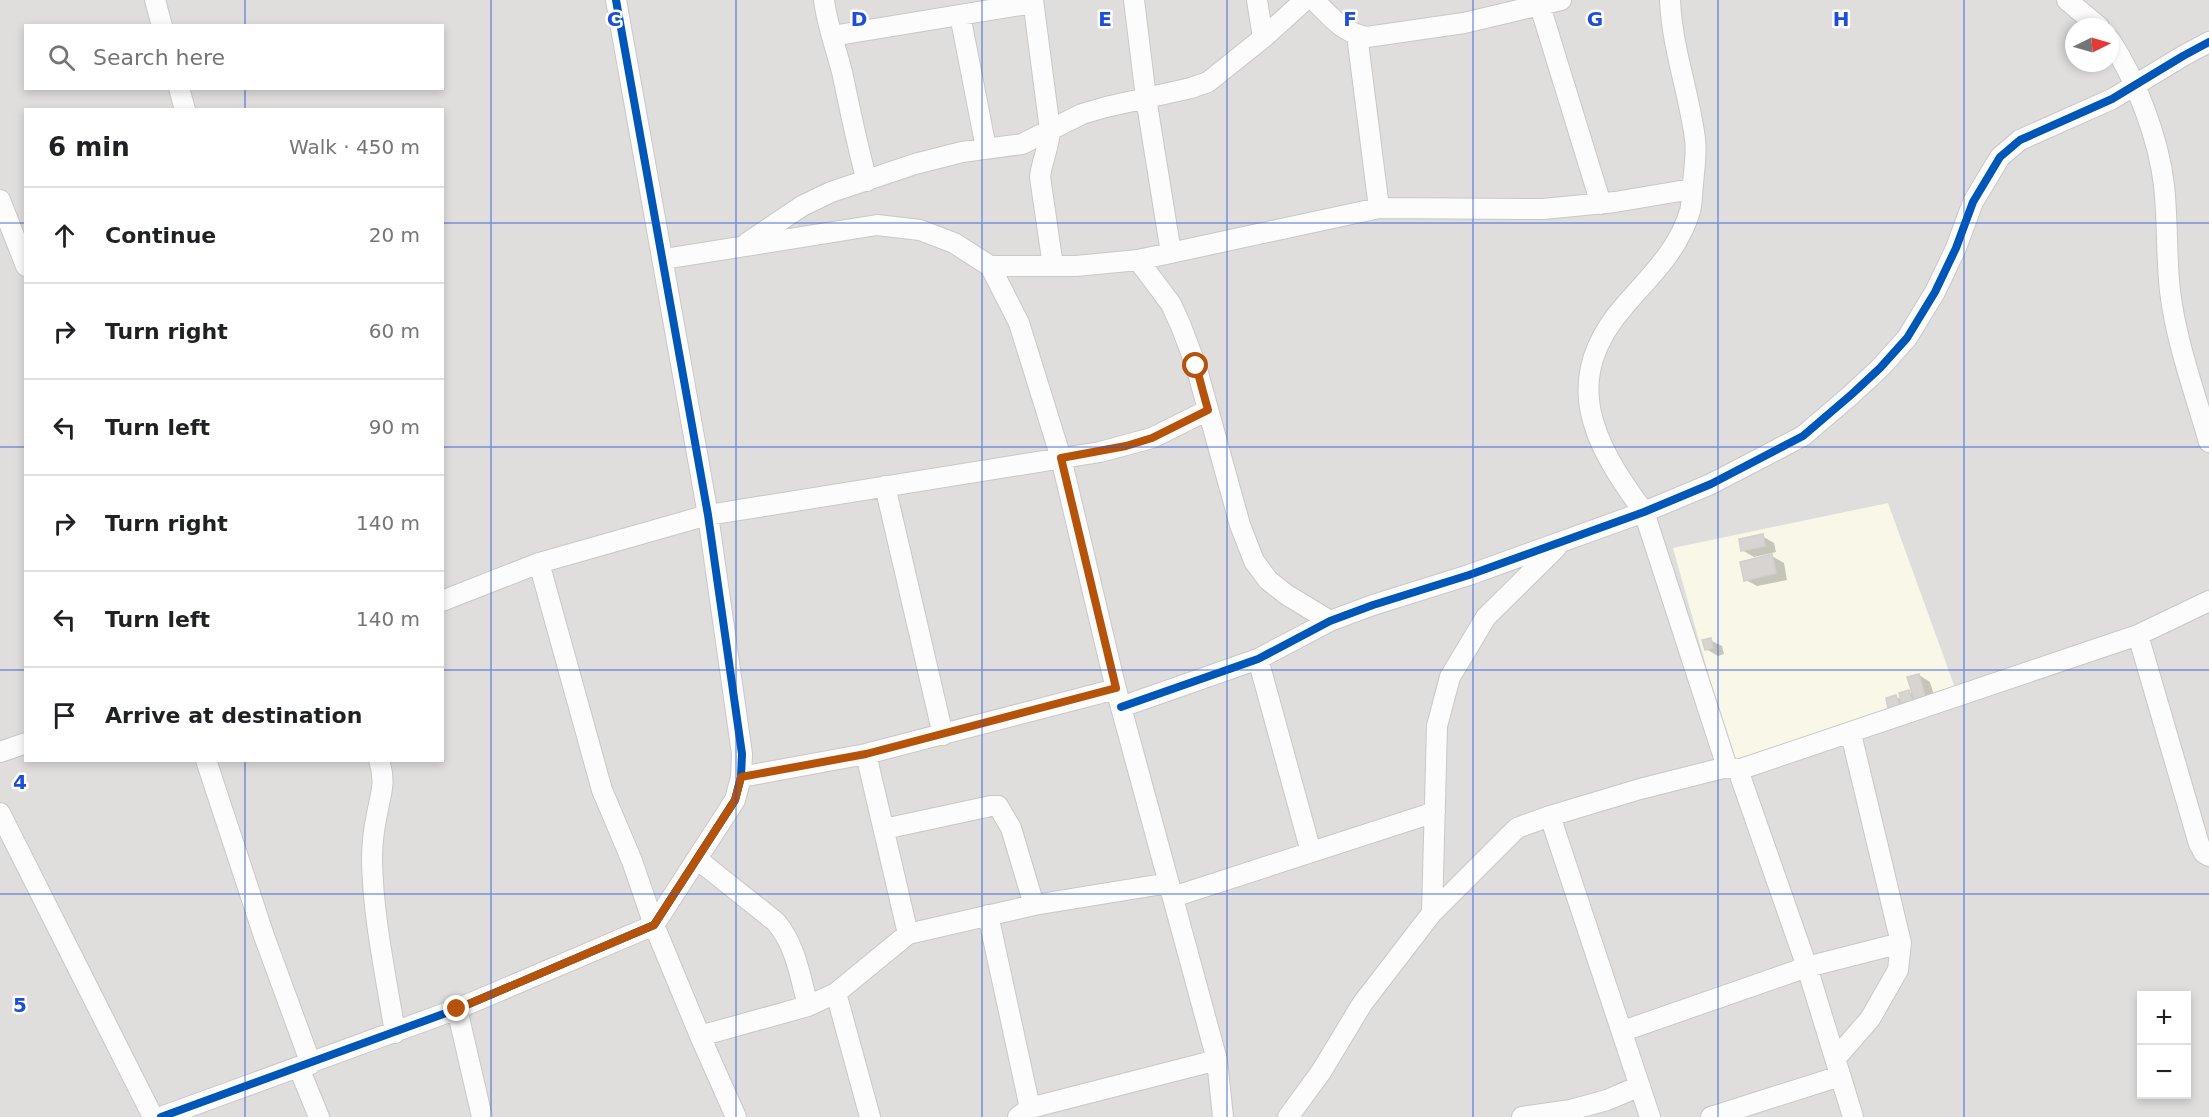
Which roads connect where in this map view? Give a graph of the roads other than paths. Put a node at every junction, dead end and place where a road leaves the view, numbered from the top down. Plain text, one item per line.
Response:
1 (155, 0) edge
2 (616, 0) edge
3 (824, 0) edge
4 (1134, 0) edge
5 (1257, 0) edge
6 (1305, 0) edge
7 (1314, 0) edge
8 (1561, 0) edge
9 (1670, 0) edge
10 (2067, 0) edge
11 (1033, 1) edge
12 (1540, 6) junction
13 (1510, 7) edge
14 (960, 15) junction
15 (2088, 18) edge
16 (161, 24) edge
17 (1357, 35) junction
18 (832, 36) junction
19 (1263, 38) junction
20 (2209, 42) edge
21 (2119, 54) edge
22 (2134, 86) junction
23 (180, 90) edge
24 (1146, 98) junction
25 (184, 108) edge
26 (1050, 130) junction
27 (986, 147) junction
28 (867, 181) junction
29 (1692, 189) junction
30 (0, 200) edge
31 (1601, 204) junction
32 (1379, 208) junction
33 (14, 243) edge
34 (743, 246) junction
35 (1171, 253) junction
36 (664, 259) junction
37 (1138, 260) junction
38 (24, 262) edge
39 (990, 266) junction
40 (1053, 266) junction
41 (1208, 410) junction
42 (2209, 442) edge
43 (1061, 458) junction
44 (885, 486) junction
45 (1644, 512) junction
46 (708, 515) junction
47 (1561, 543) junction
48 (539, 563) junction
49 (444, 600) edge
50 (2209, 601) edge
51 (1330, 621) junction
52 (2138, 635) junction
53 (1258, 659) junction
54 (1118, 698) junction
55 (1851, 734) junction
56 (942, 735) junction
57 (24, 743) edge
58 (0, 752) edge
59 (866, 754) junction
60 (207, 762) edge
61 (380, 762) edge
62 (1732, 768) junction
63 (741, 777) junction
64 (1435, 812) junction
65 (0, 813) edge
66 (1550, 816) junction
67 (884, 829) junction
68 (1311, 852) junction
69 (2209, 855) edge
70 (697, 859) junction
71 (1171, 890) junction
72 (1034, 905) junction
73 (1432, 913) junction
74 (988, 915) junction
75 (654, 925) junction
76 (908, 934) junction
77 (1901, 943) junction
78 (1807, 967) junction
79 (836, 993) junction
80 (808, 1006) junction
81 (457, 1009) junction
82 (1623, 1031) junction
83 (395, 1033) junction
84 (700, 1036) junction
85 (1217, 1060) junction
86 (305, 1066) junction
87 (1837, 1067) junction
88 (1640, 1086) junction
89 (1024, 1112) edge
90 (734, 1116) edge
91 (153, 1117) edge
92 (161, 1117) edge
93 (319, 1117) edge
94 (482, 1117) edge
95 (870, 1117) edge
96 (1223, 1117) edge
97 (1288, 1117) edge
98 (1522, 1117) edge
99 (1650, 1117) edge
100 (1711, 1117) edge
101 (1852, 1117) edge

1 - 16 street
2 - 36 street
3 - 18 street
4 - 24 street
5 - 19 street
6 - 19 street
7 - 17 street
8 - 12 street
9 - 29 street
10 - 15 street
11 - 14 street
11 - 26 street
12 - 13 street
12 - 31 street
13 - 17 street
14 - 18 street
14 - 27 street
17 - 32 street
18 - 28 street
19 - 24 street
20 - 22 street
21 - 22 street
22 - 42 street
22 - 45 street
23 - 25 street
24 - 26 street
24 - 35 street
26 - 27 street
26 - 40 street
27 - 28 street
28 - 34 street
29 - 31 street
29 - 45 street
30 - 33 street
31 - 32 street
32 - 35 street
33 - 38 street
34 - 36 street
34 - 39 street
35 - 37 street
36 - 46 street
37 - 40 street
37 - 41 street
39 - 40 street
39 - 43 street
41 - 43 street
41 - 51 street
43 - 44 street
43 - 54 street
44 - 46 street
44 - 56 street
45 - 47 street
45 - 62 street
46 - 48 street
46 - 63 street
47 - 51 street
47 - 64 street
48 - 49 street
48 - 75 street
50 - 52 street
51 - 53 street
52 - 55 street
52 - 69 street
53 - 54 street
53 - 68 street
54 - 56 street
54 - 71 street
55 - 62 street
55 - 77 street
56 - 59 street
57 - 58 street
59 - 63 street
59 - 67 street
60 - 86 street
61 - 83 street
62 - 66 street
62 - 78 street
63 - 70 street
64 - 68 street
64 - 73 street
65 - 91 street
66 - 73 street
66 - 82 street
67 - 72 street
67 - 76 street
68 - 71 street
70 - 75 street
70 - 80 street
71 - 72 street
71 - 85 street
72 - 74 street
73 - 97 street
74 - 76 street
74 - 89 street
75 - 81 street
75 - 84 street
76 - 79 street
77 - 78 street
77 - 87 street
78 - 82 street
78 - 87 street
79 - 80 street
79 - 95 street
80 - 84 street
81 - 83 street
81 - 94 street
82 - 88 street
83 - 86 street
84 - 90 street
85 - 89 street
85 - 96 street
86 - 92 street
86 - 93 street
87 - 100 street
87 - 101 street
88 - 98 street
88 - 99 street

